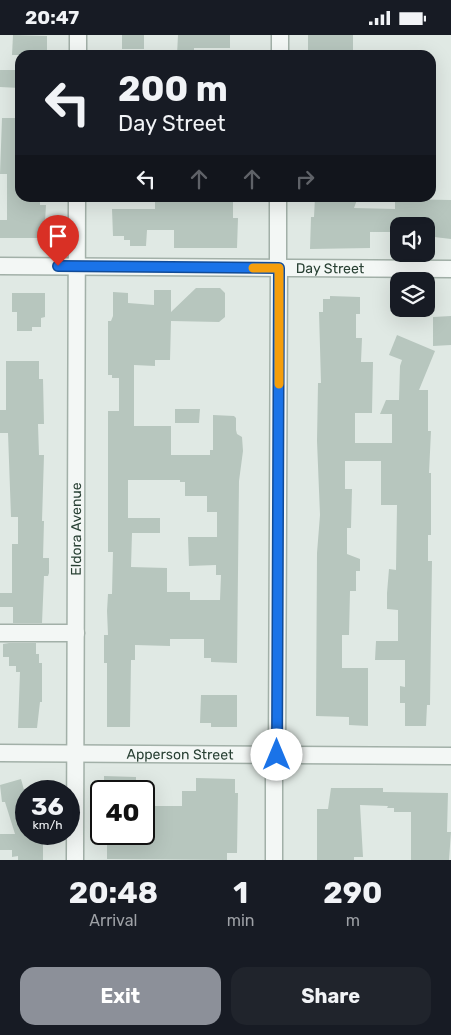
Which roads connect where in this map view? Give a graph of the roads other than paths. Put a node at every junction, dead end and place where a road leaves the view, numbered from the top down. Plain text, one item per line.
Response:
1 (78, 35) edge
2 (280, 35) edge
3 (78, 50) edge
4 (280, 50) edge
5 (78, 202) edge
6 (278, 202) edge
7 (0, 266) edge
8 (77, 267) junction
9 (278, 268) junction
10 (451, 269) edge
11 (0, 633) edge
12 (76, 633) junction
13 (0, 753) edge
14 (76, 753) junction
15 (275, 755) junction
16 (451, 756) edge
17 (75, 860) edge
18 (274, 860) edge

1 - 3 street
2 - 4 street
5 - 8 street, Eldora Avenue
6 - 9 street
7 - 8 street, Day Street
8 - 9 street, Day Street
8 - 12 street, Eldora Avenue
9 - 10 street, Day Street
9 - 15 street
11 - 12 street
12 - 14 street, Eldora Avenue
13 - 14 street, Apperson Street
14 - 15 street, Apperson Street
14 - 17 street, Eldora Avenue
15 - 16 street, Apperson Street
15 - 18 street

